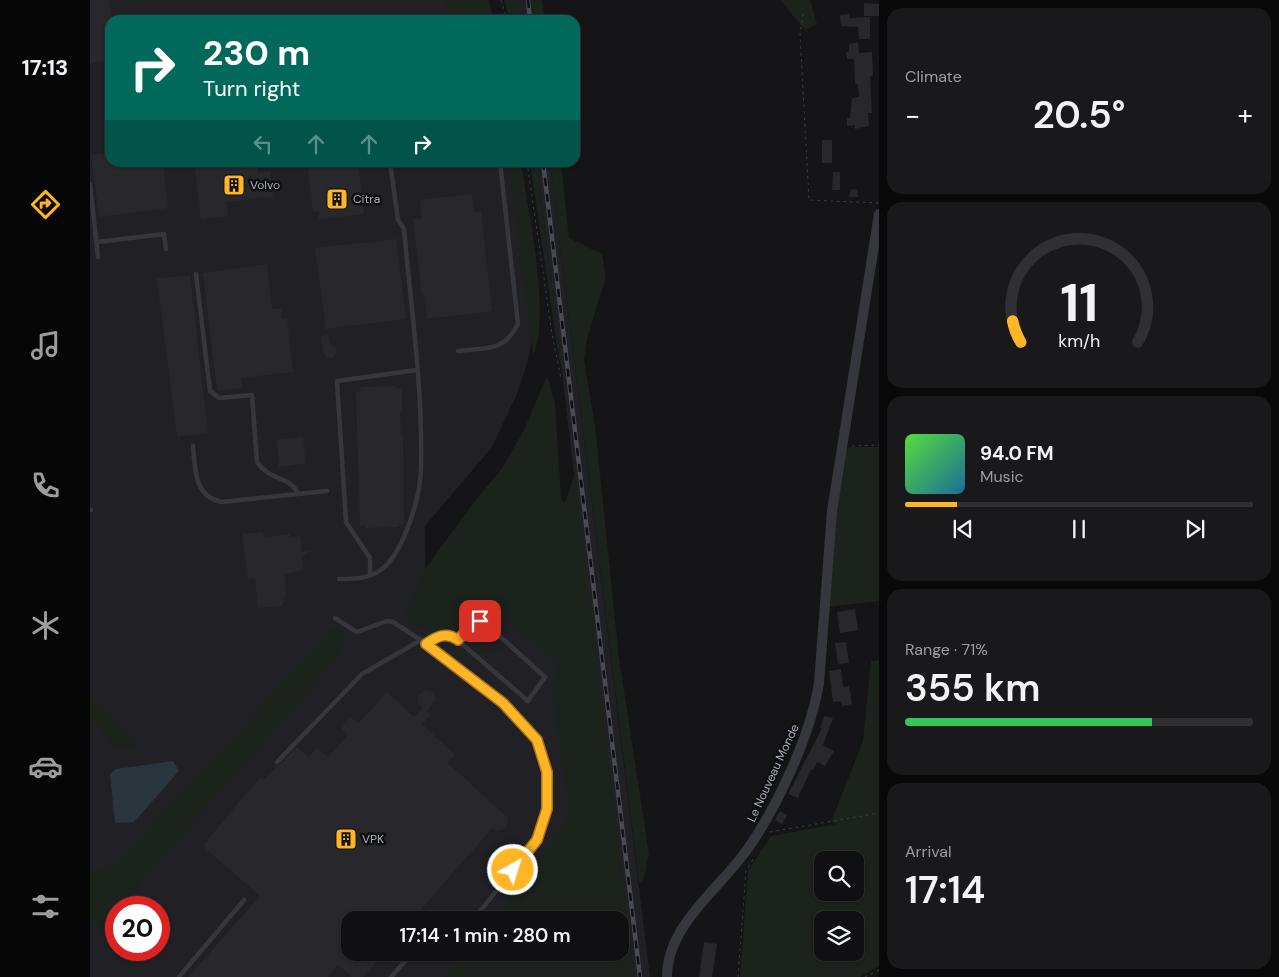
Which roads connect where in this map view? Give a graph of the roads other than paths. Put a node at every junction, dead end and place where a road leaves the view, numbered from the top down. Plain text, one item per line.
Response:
1 (391, 167) edge
2 (501, 167) edge
3 (90, 184) edge
4 (879, 214) edge
5 (96, 242) junction
6 (166, 250) dead end
7 (98, 257) dead end
8 (196, 274) dead end
9 (458, 351) dead end
10 (417, 370) junction
11 (193, 446) dead end
12 (328, 490) dead end
13 (298, 493) junction
14 (370, 575) junction
15 (339, 579) dead end
16 (335, 618) dead end
17 (421, 640) junction
18 (458, 640) junction
19 (426, 644) junction
20 (277, 762) dead end
21 (244, 900) dead end
22 (480, 911) edge
23 (404, 961) edge
24 (179, 977) edge
25 (391, 977) edge
26 (667, 977) edge

1 - 10 lane
2 - 9 lane
3 - 5 lane
4 - 26 street, Le Nouveau Monde
5 - 6 lane
5 - 7 lane
8 - 13 lane
10 - 14 lane
10 - 14 lane
11 - 13 lane
12 - 13 lane
14 - 15 lane
16 - 17 lane
17 - 19 lane
17 - 20 lane
18 - 18 lane
18 - 19 lane
19 - 22 lane
21 - 24 lane
23 - 25 lane

